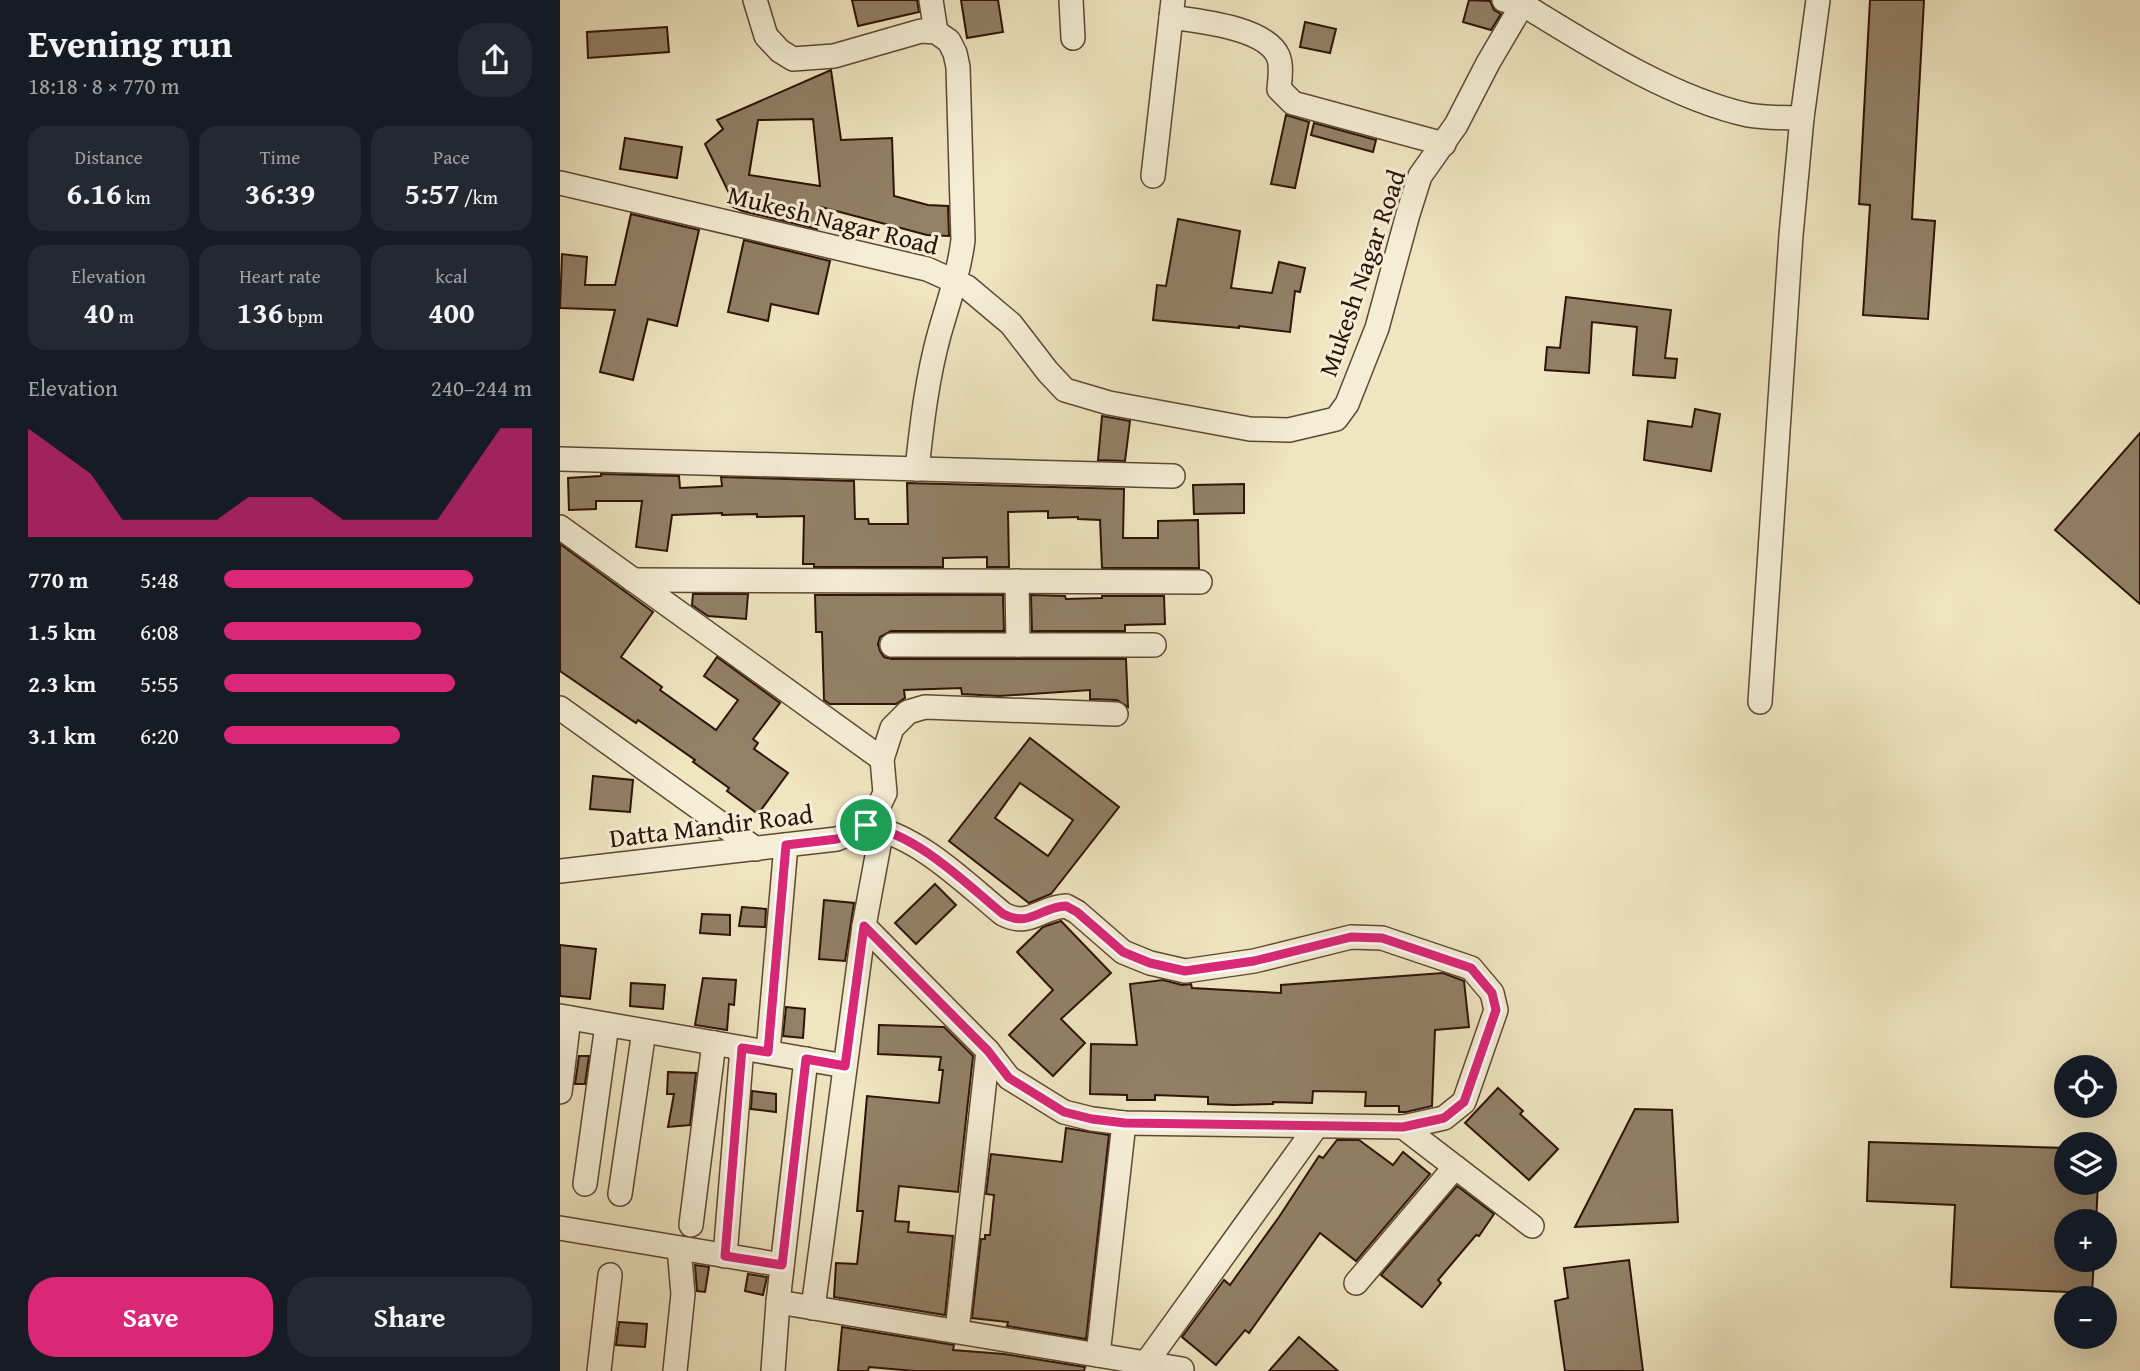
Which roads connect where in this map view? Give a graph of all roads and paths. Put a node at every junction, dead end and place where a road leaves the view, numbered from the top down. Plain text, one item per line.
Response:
1 (755, 0) edge
2 (931, 0) edge
3 (1071, 0) edge
4 (1818, 0) edge
5 (1517, 1) edge
6 (1172, 8) edge
7 (936, 32) junction
8 (1073, 37) dead end
9 (1802, 118) junction
10 (1444, 144) junction
11 (1153, 176) dead end
12 (560, 183) edge
13 (955, 283) junction
14 (560, 458) edge
15 (917, 469) junction
16 (1173, 476) dead end
17 (560, 527) edge
18 (634, 580) junction
19 (1017, 581) junction
20 (1200, 582) dead end
21 (892, 645) dead end
22 (1018, 645) junction
23 (1154, 645) dead end
24 (1760, 702) dead end
25 (560, 708) edge
26 (1116, 714) dead end
27 (882, 759) junction
28 (874, 827) junction
29 (786, 845) junction
30 (756, 849) junction
31 (560, 871) edge
32 (864, 926) junction
33 (565, 1017) edge
34 (607, 1025) junction
35 (644, 1031) junction
36 (714, 1043) junction
37 (742, 1048) junction
38 (988, 1051) junction
39 (768, 1052) junction
40 (806, 1059) junction
41 (845, 1066) junction
42 (560, 1092) edge
43 (1125, 1123) junction
44 (1403, 1127) junction
45 (1316, 1128) junction
46 (1455, 1167) junction
47 (585, 1184) dead end
48 (620, 1194) dead end
49 (691, 1225) dead end
50 (1532, 1226) dead end
51 (560, 1228) edge
52 (679, 1248) junction
53 (725, 1256) junction
54 (782, 1265) junction
55 (610, 1275) dead end
56 (1356, 1283) dead end
57 (778, 1302) junction
58 (813, 1308) junction
59 (957, 1331) junction
60 (1098, 1355) junction
61 (1146, 1363) junction
62 (1182, 1368) dead end
63 (599, 1371) edge
64 (675, 1371) edge
65 (773, 1371) edge

1 - 7 street
2 - 7 street
3 - 8 street
4 - 9 street
5 - 9 street
5 - 10 street, Mukesh Nagar Road
6 - 10 street
6 - 11 street
7 - 13 street
9 - 24 street
10 - 13 street, Mukesh Nagar Road
12 - 13 street, Mukesh Nagar Road
13 - 15 street
14 - 15 street
15 - 16 street
17 - 18 street
18 - 19 street
18 - 27 street
19 - 20 street
19 - 22 street
21 - 22 street
22 - 23 street
25 - 30 street
26 - 27 street
27 - 28 street
28 - 29 street, Datta Mandir Road
28 - 32 street
28 - 44 street
29 - 30 street, Datta Mandir Road
29 - 39 street
30 - 31 street, Datta Mandir Road
32 - 38 street
32 - 41 street
33 - 34 street
33 - 42 street
34 - 35 street
34 - 47 street
35 - 36 street
35 - 48 street
36 - 37 street
36 - 49 street
37 - 39 street
37 - 53 street
38 - 43 street
38 - 59 street
39 - 40 street
40 - 41 street
40 - 54 street
41 - 58 street
43 - 45 street
43 - 60 street
44 - 45 street
44 - 46 street
45 - 61 street
46 - 50 street
46 - 56 street
51 - 52 street
52 - 53 street
52 - 64 street
53 - 54 street
54 - 57 street
55 - 63 street
57 - 58 street
57 - 65 street
58 - 59 street
59 - 60 street
60 - 61 street
61 - 62 street

